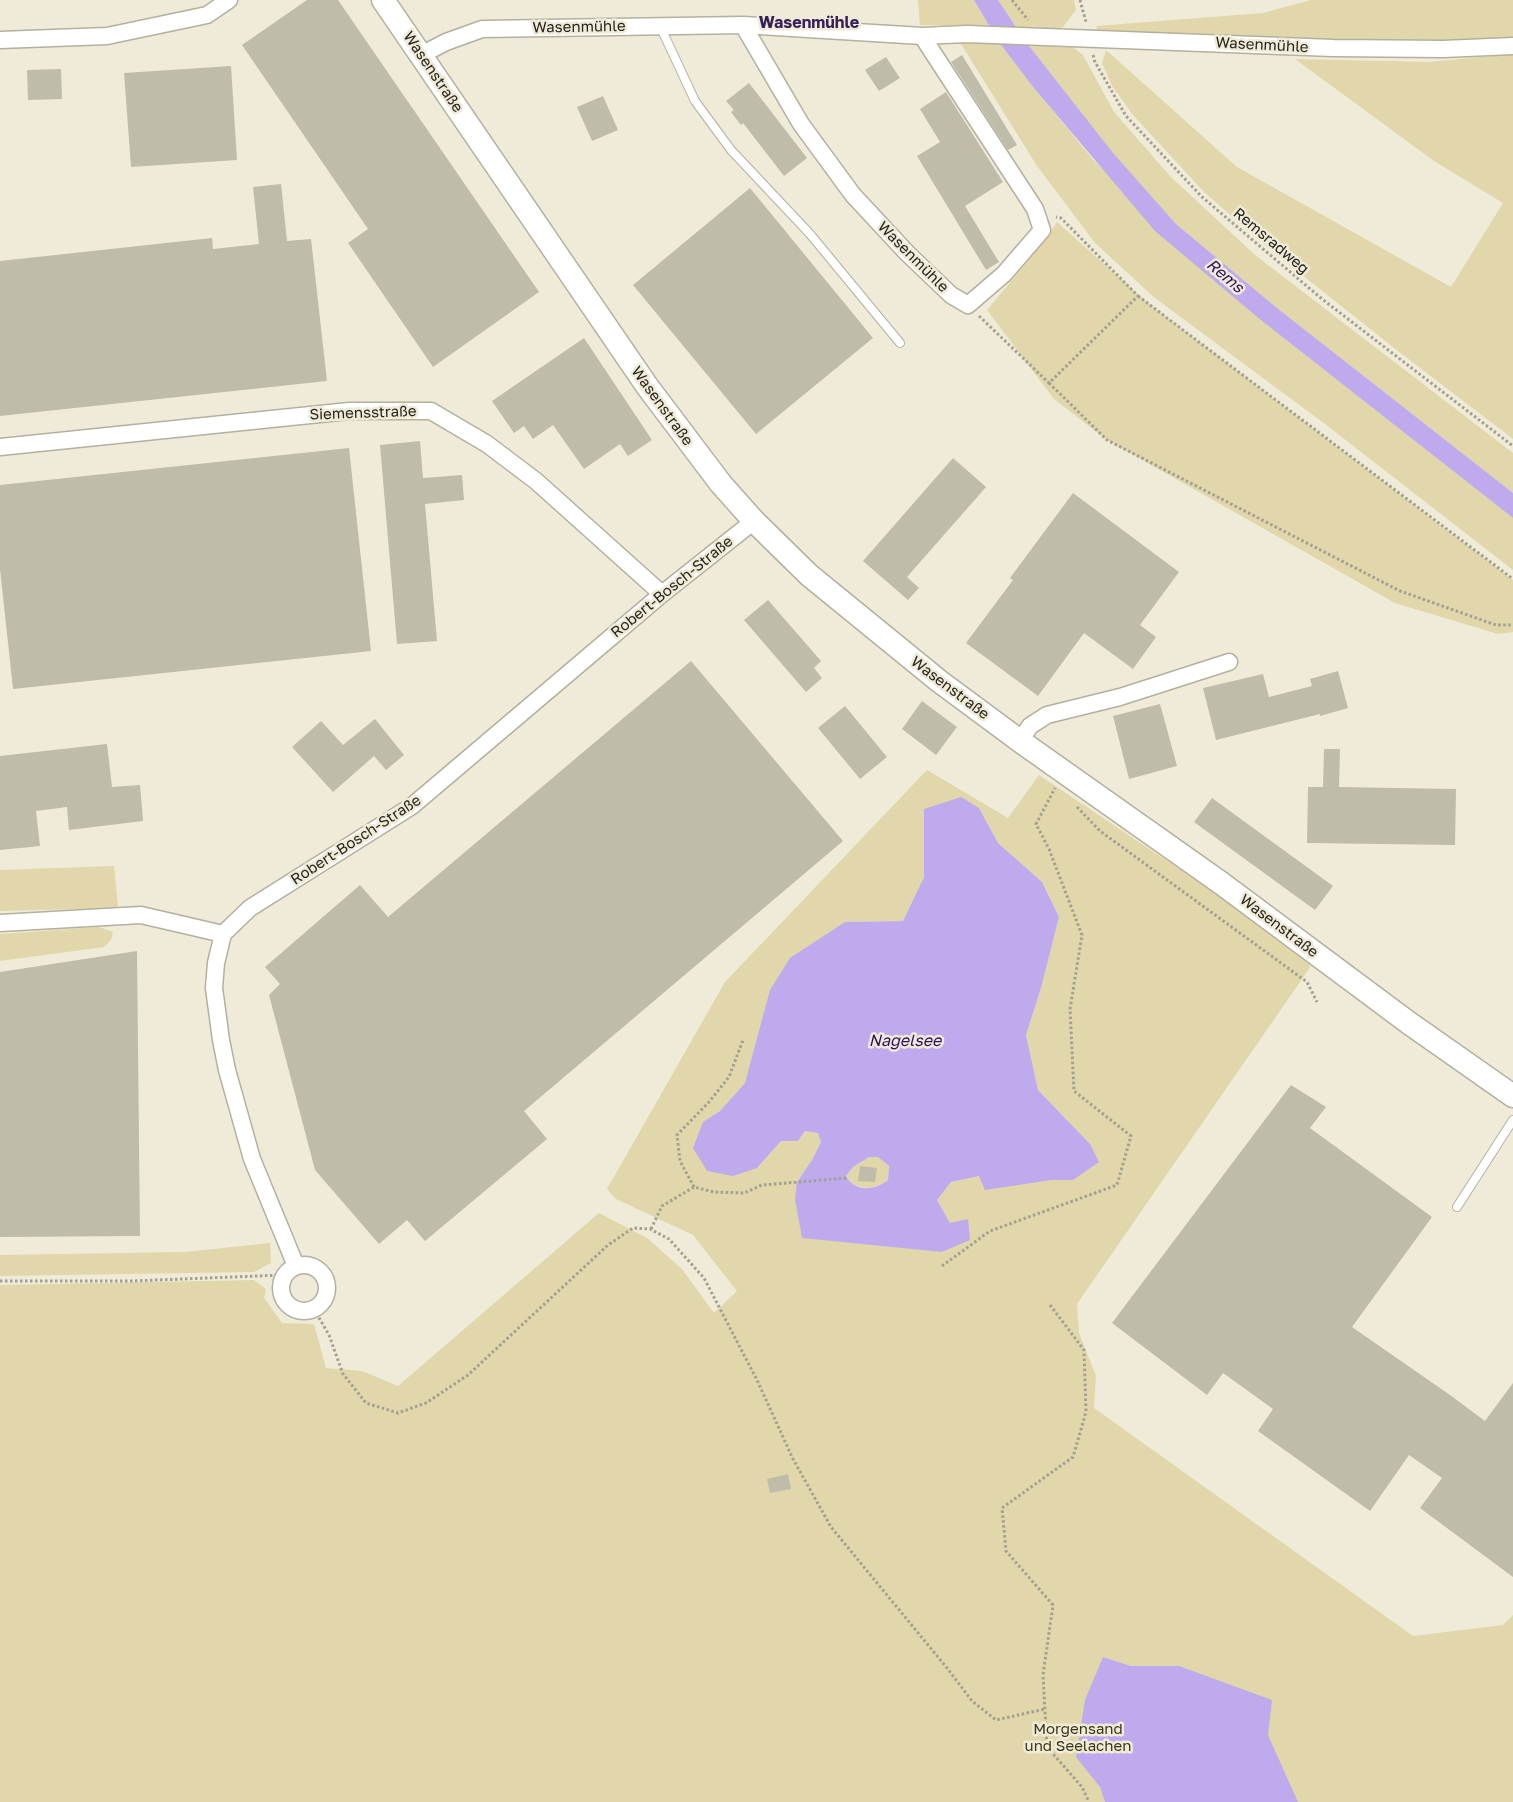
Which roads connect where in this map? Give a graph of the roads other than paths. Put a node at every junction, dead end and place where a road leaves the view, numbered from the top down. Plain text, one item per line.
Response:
1 (228, 0) edge
2 (383, 0) edge
3 (743, 25) junction
4 (660, 26) junction
5 (922, 36) junction
6 (0, 40) edge
7 (1513, 46) edge
8 (422, 55) junction
9 (900, 343) dead end
10 (0, 446) edge
11 (754, 522) junction
12 (662, 594) junction
13 (1229, 662) dead end
14 (1020, 741) junction
15 (0, 923) edge
16 (224, 934) junction
17 (1513, 1096) edge
18 (1513, 1120) edge
19 (1457, 1207) dead end
20 (290, 1271) junction

1 - 6 street
2 - 8 street, Wasenstraße
3 - 4 street, Wasenmühle
3 - 5 street, Wasenmühle
3 - 5 street, Wasenmühle
4 - 8 street, Wasenmühle
4 - 9 lane
5 - 7 street, Wasenmühle
8 - 11 street, Wasenstraße
10 - 12 street, Siemensstraße
11 - 12 street, Robert-Bosch-Straße
11 - 14 street, Wasenstraße
12 - 16 street, Robert-Bosch-Straße
13 - 14 street
14 - 17 street, Wasenstraße
15 - 16 street
16 - 20 street, Robert-Bosch-Straße
18 - 19 lane
20 - 20 street, Robert-Bosch-Straße

